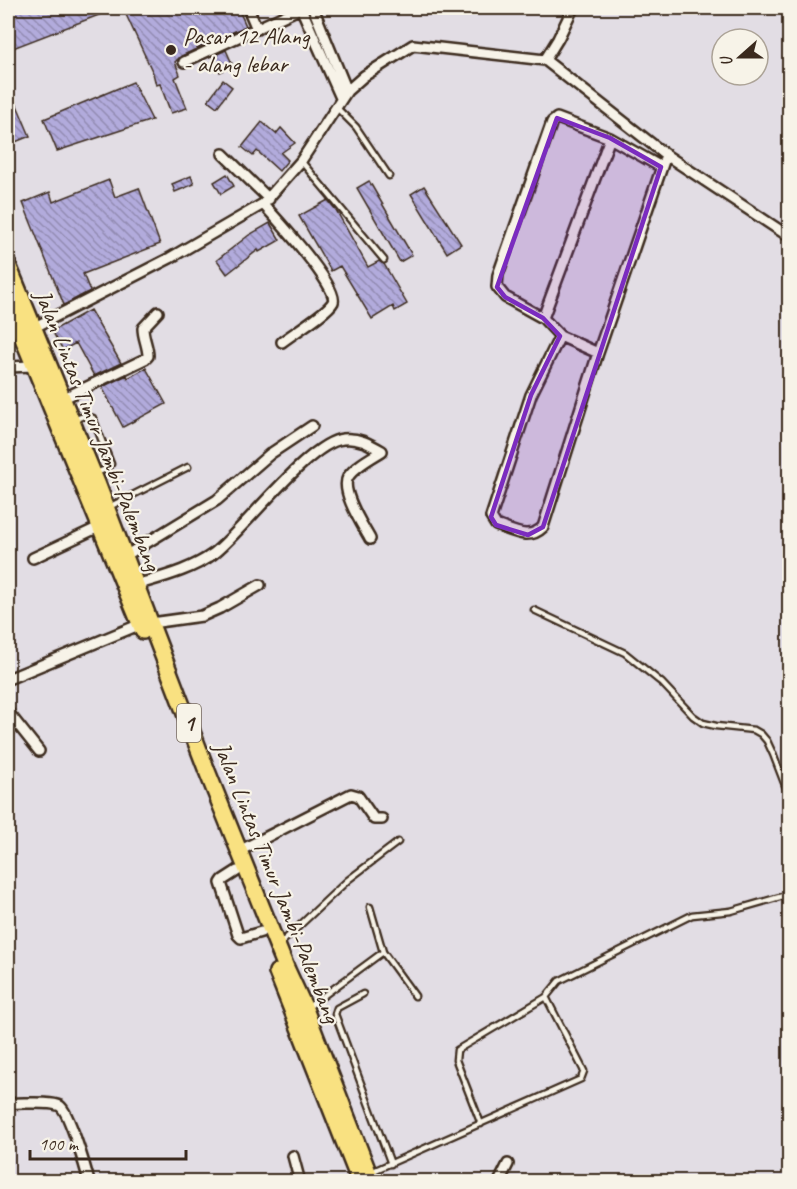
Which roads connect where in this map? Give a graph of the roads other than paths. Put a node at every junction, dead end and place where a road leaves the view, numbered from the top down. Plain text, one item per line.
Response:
1 (248, 8) edge
2 (301, 8) edge
3 (313, 8) edge
4 (573, 8) edge
5 (257, 29) junction
6 (545, 60) junction
7 (184, 62) dead end
8 (344, 94) junction
9 (335, 106) junction
10 (610, 138) junction
11 (223, 154) dead end
12 (666, 155) junction
13 (301, 161) junction
14 (662, 167) junction
15 (390, 176) dead end
16 (266, 202) junction
17 (789, 237) edge
18 (384, 260) dead end
19 (8, 265) edge
20 (8, 302) edge
21 (158, 312) dead end
22 (543, 318) junction
23 (33, 328) junction
24 (560, 336) junction
25 (282, 342) dead end
26 (598, 353) junction
27 (33, 366) junction
28 (8, 367) edge
29 (62, 399) junction
30 (71, 421) junction
31 (312, 426) dead end
32 (80, 459) junction
33 (188, 467) dead end
34 (94, 474) junction
35 (107, 508) junction
36 (99, 527) junction
37 (370, 539) dead end
38 (125, 556) junction
39 (33, 558) dead end
40 (136, 585) junction
41 (260, 585) dead end
42 (534, 610) dead end
43 (146, 624) junction
44 (8, 679) edge
45 (8, 712) edge
46 (39, 751) dead end
47 (789, 813) edge
48 (382, 819) dead end
49 (398, 842) dead end
50 (239, 851) junction
51 (237, 871) junction
52 (789, 894) edge
53 (370, 907) dead end
54 (261, 932) junction
55 (277, 947) junction
56 (383, 952) junction
57 (363, 994) dead end
58 (414, 996) dead end
59 (546, 997) junction
60 (305, 1010) junction
61 (8, 1103) edge
62 (481, 1124) junction
63 (293, 1156) dead end
64 (391, 1164) junction
65 (508, 1164) dead end
66 (368, 1180) edge
67 (89, 1182) edge
68 (300, 1182) edge
69 (499, 1182) edge

1 - 5 street
2 - 5 street
2 - 8 street
3 - 8 street
4 - 6 street
5 - 7 street
6 - 8 street
6 - 12 street
8 - 9 street
9 - 13 street
9 - 15 lane
10 - 14 street
10 - 22 street
10 - 22 street
11 - 16 street
12 - 14 street
12 - 17 street
13 - 16 street
13 - 18 lane
14 - 26 street
16 - 23 street
16 - 25 street
19 - 23 highway, Jalan Lintas Timur Jambi-Palembang / 1
20 - 27 highway, Jalan Lintas Timur Jambi-Palembang / 1
21 - 29 street
22 - 24 street
23 - 29 highway, Jalan Lintas Timur Jambi-Palembang / 1
24 - 26 street
24 - 26 street
27 - 28 street
27 - 32 highway, Jalan Lintas Timur Jambi-Palembang / 1
29 - 30 highway, Jalan Lintas Timur Jambi-Palembang / 1
30 - 32 highway, Jalan Lintas Timur Jambi-Palembang / 1
30 - 34 lane
31 - 38 street
32 - 34 highway, Jalan Lintas Timur Jambi-Palembang / 1
32 - 36 highway, Jalan Lintas Timur Jambi-Palembang / 1
33 - 35 lane
34 - 35 highway, Jalan Lintas Timur Jambi-Palembang / 1
35 - 38 highway, Jalan Lintas Timur Jambi-Palembang / 1
36 - 39 street
36 - 43 highway, Jalan Lintas Timur Jambi-Palembang / 1
37 - 40 street
38 - 40 highway, Jalan Lintas Timur Jambi-Palembang / 1
40 - 43 highway, Jalan Lintas Timur Jambi-Palembang / 1
41 - 43 street
42 - 47 lane
43 - 44 street
43 - 50 highway, Jalan Lintas Timur Jambi-Palembang / 1
43 - 51 highway, Jalan Lintas Timur Jambi-Palembang / 1
45 - 46 street
48 - 50 street
49 - 55 lane
50 - 55 highway, Jalan Lintas Timur Jambi-Palembang / 1
51 - 54 highway, Jalan Lintas Timur Jambi-Palembang / 1
51 - 54 street
52 - 59 lane
53 - 56 lane
54 - 66 highway, Jalan Lintas Timur Jambi-Palembang / 1
55 - 60 highway, Jalan Lintas Timur Jambi-Palembang / 1
56 - 58 lane
56 - 60 lane
57 - 64 lane
59 - 62 lane
59 - 62 lane
60 - 66 highway, Jalan Lintas Timur Jambi-Palembang / 1
61 - 67 street
62 - 64 lane
63 - 68 street
64 - 66 lane
65 - 69 street

